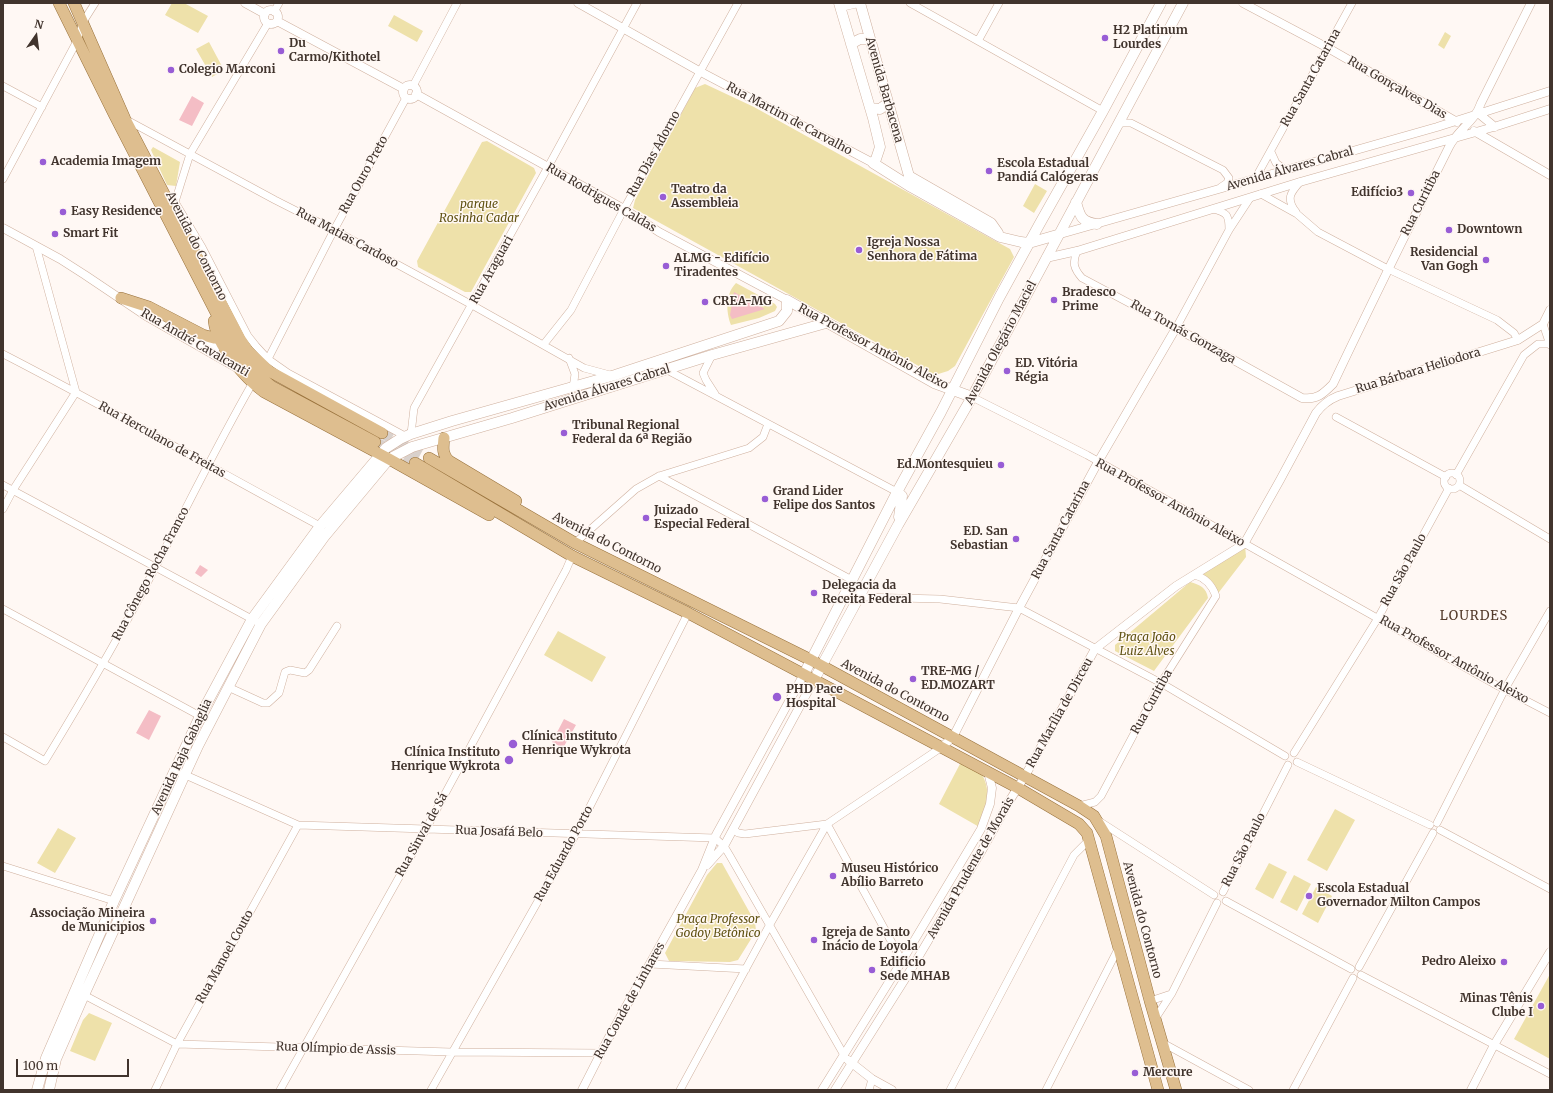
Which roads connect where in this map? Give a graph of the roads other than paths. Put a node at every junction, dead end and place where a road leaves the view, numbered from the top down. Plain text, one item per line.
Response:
1 (58, 3) edge
2 (74, 3) edge
3 (95, 3) edge
4 (245, 3) edge
5 (279, 3) edge
6 (457, 3) edge
7 (578, 3) edge
8 (637, 3) edge
9 (738, 3) edge
10 (854, 3) edge
11 (860, 3) edge
12 (910, 3) edge
13 (999, 3) edge
14 (1161, 3) edge
15 (1183, 3) edge
16 (1242, 3) edge
17 (1352, 3) edge
18 (1531, 3) edge
19 (840, 4) edge
20 (274, 12) junction
21 (265, 14) junction
22 (277, 21) junction
23 (83, 22) junction
24 (268, 23) junction
25 (624, 27) junction
26 (870, 39) junction
27 (77, 41) junction
28 (978, 41) junction
29 (852, 44) junction
30 (1328, 48) junction
31 (699, 71) junction
32 (3, 86) edge
33 (404, 89) junction
34 (415, 90) junction
35 (1550, 91) edge
36 (406, 98) junction
37 (888, 104) junction
38 (42, 107) junction
39 (1550, 109) edge
40 (1103, 111) junction
41 (872, 113) junction
42 (1478, 113) junction
43 (891, 114) junction
44 (125, 118) junction
45 (1455, 121) junction
46 (1120, 123) junction
47 (1465, 126) junction
48 (1495, 127) junction
49 (1476, 132) junction
50 (1453, 139) junction
51 (1270, 152) junction
52 (190, 154) junction
53 (873, 163) junction
54 (548, 167) junction
55 (1285, 170) junction
56 (1550, 175) edge
57 (3, 179) edge
58 (1255, 179) junction
59 (1300, 182) junction
60 (1216, 190) junction
61 (1261, 194) junction
62 (1250, 198) junction
63 (1076, 202) junction
64 (624, 209) junction
65 (1213, 209) junction
66 (1297, 214) junction
67 (1097, 224) junction
68 (3, 228) edge
69 (334, 230) junction
70 (1229, 230) junction
71 (1058, 235) junction
72 (1000, 237) junction
73 (1029, 243) junction
74 (36, 246) junction
75 (1077, 251) junction
76 (1046, 258) junction
77 (1388, 269) junction
78 (121, 298) junction
79 (787, 300) junction
80 (472, 305) junction
81 (215, 310) junction
82 (1550, 310) edge
83 (826, 323) junction
84 (1543, 324) junction
85 (1176, 328) junction
86 (218, 335) junction
87 (1518, 340) junction
88 (544, 344) junction
89 (1550, 345) edge
90 (216, 348) dead end
91 (3, 354) edge
92 (712, 355) junction
93 (568, 358) junction
94 (268, 359) junction
95 (651, 363) junction
96 (255, 366) dead end
97 (239, 370) junction
98 (667, 370) junction
99 (269, 371) junction
100 (615, 375) junction
101 (252, 384) junction
102 (1333, 384) junction
103 (271, 386) junction
104 (573, 388) junction
105 (952, 390) junction
106 (76, 392) junction
107 (717, 396) junction
108 (1338, 396) junction
109 (972, 397) junction
110 (1310, 399) joint
111 (1336, 417) dead end
112 (512, 418) junction
113 (768, 424) junction
114 (408, 435) junction
115 (444, 438) junction
116 (385, 456) junction
117 (429, 458) tunnel mouth
118 (1098, 462) junction
119 (415, 463) tunnel mouth
120 (207, 466) junction
121 (1456, 474) junction
122 (659, 476) junction
123 (1446, 477) junction
124 (3, 484) edge
125 (1459, 485) junction
126 (1449, 488) junction
127 (13, 490) junction
128 (897, 492) junction
129 (3, 509) edge
130 (898, 524) junction
131 (320, 526) junction
132 (1550, 539) edge
133 (575, 543) junction
134 (1244, 544) junction
135 (572, 556) junction
136 (156, 567) junction
137 (1195, 575) junction
138 (852, 580) junction
139 (858, 598) junction
140 (1019, 608) junction
141 (3, 609) edge
142 (1550, 611) edge
143 (688, 613) junction
144 (1378, 618) junction
145 (256, 622) junction
146 (336, 626) dead end
147 (1095, 649) junction
148 (811, 660) junction
149 (103, 664) junction
150 (821, 666) junction
151 (804, 674) junction
152 (814, 680) junction
153 (1161, 683) junction
154 (228, 687) junction
155 (1505, 689) junction
156 (1550, 713) edge
157 (200, 716) junction
158 (3, 737) edge
159 (953, 737) junction
160 (198, 746) junction
161 (942, 747) junction
162 (1294, 754) junction
163 (1285, 756) junction
164 (1297, 762) junction
165 (1288, 765) junction
166 (175, 771) junction
167 (988, 772) junction
168 (185, 775) junction
169 (1025, 776) junction
170 (1018, 788) junction
171 (1079, 806) junction
172 (1097, 820) junction
173 (827, 824) junction
174 (298, 825) junction
175 (1435, 828) junction
176 (426, 829) junction
177 (733, 829) junction
178 (576, 834) junction
179 (715, 838) junction
180 (1089, 840) junction
181 (724, 846) junction
182 (3, 866) edge
183 (702, 870) junction
184 (1550, 889) edge
185 (1223, 892) junction
186 (1214, 895) junction
187 (114, 901) junction
188 (1226, 901) junction
189 (1217, 903) junction
190 (769, 926) junction
191 (93, 949) junction
192 (1118, 949) junction
193 (1550, 952) edge
194 (902, 961) junction
195 (650, 964) junction
196 (1359, 967) junction
197 (746, 969) junction
198 (1351, 970) junction
199 (1362, 975) junction
200 (1353, 978) junction
201 (1172, 993) junction
202 (84, 995) junction
203 (1150, 1001) junction
204 (1155, 1019) junction
205 (1161, 1042) junction
206 (177, 1044) junction
207 (1494, 1045) junction
208 (304, 1049) junction
209 (452, 1052) junction
210 (601, 1053) junction
211 (844, 1055) junction
212 (852, 1064) junction
213 (1550, 1074) edge
214 (872, 1079) junction
215 (37, 1090) edge
216 (49, 1090) edge
217 (155, 1090) edge
218 (280, 1090) edge
219 (431, 1090) edge
220 (582, 1090) edge
221 (680, 1090) edge
222 (822, 1090) edge
223 (835, 1090) edge
224 (869, 1090) edge
225 (892, 1090) edge
226 (950, 1090) edge
227 (1046, 1090) edge
228 (1158, 1090) edge
229 (1176, 1090) edge
230 (1249, 1090) edge
231 (1294, 1090) edge
232 (1472, 1090) edge

1 - 27 main road, Avenida do Contorno
2 - 23 main road, Avenida do Contorno
3 - 23 street
4 - 21 street
5 - 20 street
6 - 34 street
7 - 25 street, Rua Martim de Carvalho
8 - 25 street, Rua Araguari
9 - 31 street, Rua Dias Adorno
10 - 19 main road
11 - 26 main road, Avenida Barbacena
12 - 28 street
13 - 28 street
14 - 40 main road, Avenida Olegário Maciel
15 - 46 main road, Avenida Olegário Maciel
16 - 30 street, Rua Gonçalves Dias
17 - 30 street, Rua Santa Catarina
18 - 42 street, Rua Curitiba
19 - 29 main road, Avenida Barbacena
20 - 21 street
20 - 22 street
21 - 24 street
22 - 24 street
22 - 33 street
23 - 27 street
23 - 44 main road, Avenida do Contorno
24 - 52 street
25 - 31 street, Rua Martim de Carvalho
25 - 54 street, Rua Araguari
26 - 29 main road
26 - 37 main road, Avenida Barbacena
27 - 38 street
27 - 81 main road, Avenida do Contorno
28 - 40 street
29 - 41 main road, Avenida Barbacena
30 - 45 street, Rua Gonçalves Dias
30 - 51 street, Rua Santa Catarina
31 - 53 street, Rua Martim de Carvalho
31 - 64 street, Rua Dias Adorno
32 - 38 street
33 - 34 street
33 - 36 street
34 - 36 street
34 - 54 street, Rua Rodrigues Caldas
35 - 42 street, Avenida Álvares Cabral
36 - 69 street, Rua Ouro Preto
37 - 41 main road
37 - 43 main road, Avenida Barbacena
38 - 57 street
39 - 48 street, Avenida Álvares Cabral
40 - 73 main road, Avenida Olegário Maciel
41 - 43 main road
41 - 53 main road, Avenida Barbacena
42 - 45 street, Avenida Álvares Cabral
42 - 47 street, Rua Curitiba
42 - 48 street
43 - 72 main road, Avenida Barbacena
44 - 52 street, Rua Matias Cardoso
44 - 99 main road, Avenida do Contorno
45 - 47 street, Rua Gonçalves Dias
45 - 55 street, Avenida Álvares Cabral
46 - 60 street
46 - 63 main road, Avenida Olegário Maciel
47 - 49 street, Rua Gonçalves Dias
47 - 50 street, Rua Curitiba
48 - 49 street, Avenida Álvares Cabral
49 - 50 street, Avenida Álvares Cabral
49 - 56 street, Rua Gonçalves Dias
50 - 59 street, Avenida Álvares Cabral
50 - 77 street, Rua Curitiba
51 - 55 street
51 - 58 street, Rua Santa Catarina
52 - 69 street, Rua Matias Cardoso
52 - 94 street, Avenida do Contorno
53 - 72 main road, Rua Martim de Carvalho
54 - 64 street, Rua Rodrigues Caldas
54 - 80 street, Rua Araguari
55 - 58 street, Avenida Álvares Cabral
58 - 60 street, Avenida Álvares Cabral
59 - 61 street, Avenida Álvares Cabral
59 - 66 street
60 - 67 street, Avenida Álvares Cabral
61 - 62 street, Avenida Álvares Cabral
61 - 66 street
62 - 65 street, Avenida Álvares Cabral
62 - 70 street, Rua Santa Catarina
63 - 67 main road
63 - 71 main road, Avenida Olegário Maciel
64 - 79 street, Rua Rodrigues Caldas
64 - 88 street, Rua Dias Adorno
65 - 70 street
65 - 75 street, Avenida Álvares Cabral
66 - 77 street
67 - 71 street, Avenida Álvares Cabral
68 - 74 street, Rua André Cavalcanti
69 - 80 street, Rua Matias Cardoso
69 - 94 street, Rua Ouro Preto
70 - 85 street, Rua Santa Catarina
71 - 73 main road, Avenida Álvares Cabral
71 - 76 main road, Avenida Olegário Maciel
72 - 73 main road, Rua Martim de Carvalho
73 - 105 main road, Avenida Olegário Maciel
74 - 78 street, Rua André Cavalcanti
74 - 106 street
75 - 76 street, Avenida Álvares Cabral
75 - 85 street, Rua Tomás Gonzaga
76 - 109 main road, Avenida Olegário Maciel
77 - 87 street
77 - 102 street, Rua Curitiba
78 - 86 main road
78 - 90 street, Rua André Cavalcanti
78 - 97 street, Rua André Cavalcanti
79 - 83 main road, Rua Professor Antônio Aleixo
79 - 95 main road, Avenida Álvares Cabral
80 - 88 street, Rua Matias Cardoso
80 - 114 street, Rua Araguari
81 - 86 main road
81 - 103 main road, Avenida do Contorno
82 - 84 street
83 - 92 main road, Avenida Álvares Cabral
83 - 105 main road, Rua Professor Antônio Aleixo
84 - 87 street
84 - 89 street
85 - 110 street, Rua Tomás Gonzaga
85 - 118 street, Rua Santa Catarina
86 - 97 main road
87 - 108 street, Rua Bárbara Heliodora
88 - 93 street, Rua Matias Cardoso
89 - 121 street
91 - 106 street, Rua Herculano de Freitas
92 - 98 main road, Avenida Álvares Cabral
92 - 107 street
93 - 100 street, Rua Matias Cardoso
93 - 104 street
94 - 114 street, Avenida do Contorno
95 - 98 street
95 - 100 main road, Avenida Álvares Cabral
96 - 99 street, Rua André Cavalcanti
97 - 101 main road
97 - 103 street, Rua André Cavalcanti
98 - 107 street
98 - 112 main road, Avenida Álvares Cabral
99 - 103 main road, Avenida do Contorno
100 - 104 main road, Avenida Álvares Cabral
101 - 116 main road
101 - 120 street, Rua Cônego Rocha Franco
102 - 108 street
102 - 110 street, Rua Curitiba
104 - 112 main road
104 - 114 main road, Avenida Álvares Cabral
105 - 109 main road, Rua Professor Antônio Aleixo
105 - 128 main road, Avenida Olegário Maciel
106 - 120 street, Rua Herculano de Freitas
106 - 127 street
107 - 113 street
108 - 134 street, Rua Bárbara Heliodora
109 - 118 street, Rua Professor Antônio Aleixo
109 - 130 main road, Avenida Olegário Maciel
111 - 123 street
112 - 115 main road, Avenida Álvares Cabral
113 - 122 street
113 - 128 street
114 - 116 main road, Avenida Álvares Cabral
115 - 116 main road, Avenida Álvares Cabral
115 - 133 main road
116 - 131 main road, Avenida Raja Gabaglia
116 - 135 main road
116 - 145 main road, Avenida Raja Gabaglia
117 - 133 main road, Avenida do Contorno
118 - 134 street, Rua Professor Antônio Aleixo
118 - 140 street, Rua Santa Catarina
119 - 135 main road
120 - 131 street, Rua Herculano de Freitas
120 - 136 street, Rua Cônego Rocha Franco
121 - 123 street
121 - 125 street
122 - 133 street
122 - 138 street
123 - 126 street
124 - 127 street
125 - 126 street
125 - 132 street
126 - 144 street, Rua São Paulo
127 - 129 street
127 - 136 street
128 - 130 main road
128 - 138 main road, Avenida Olegário Maciel
130 - 139 main road, Avenida Olegário Maciel
131 - 145 main road, Avenida Raja Gabaglia
133 - 148 main road, Avenida do Contorno
134 - 137 street, Rua Marília de Dirceu
134 - 144 street, Rua Professor Antônio Aleixo
135 - 143 main road
135 - 176 street, Rua Sinval de Sá
136 - 145 street
136 - 149 street, Rua Cônego Rocha Franco
137 - 147 street, Rua Marília de Dirceu
137 - 153 street, Rua Curitiba
138 - 148 main road, Avenida Olegário Maciel
139 - 140 street
139 - 150 main road, Avenida Olegário Maciel
140 - 147 street
140 - 159 street, Rua Santa Catarina
141 - 149 street
142 - 155 street
143 - 151 main road
143 - 178 street, Rua Eduardo Porto
144 - 155 street, Rua Professor Antônio Aleixo
144 - 162 street, Rua São Paulo
145 - 154 main road, Avenida Raja Gabaglia
145 - 157 main road, Avenida Raja Gabaglia
146 - 154 street
147 - 153 street
147 - 169 street, Rua Marília de Dirceu
148 - 150 main road, Avenida do Contorno
148 - 151 main road, Avenida Olegário Maciel
149 - 157 street
149 - 158 street, Rua Cônego Rocha Franco
150 - 152 main road, Avenida Olegário Maciel
150 - 159 main road, Avenida do Contorno
151 - 152 main road
151 - 179 street, Rua Conde de Linhares
152 - 161 main road
152 - 177 street, Rua Conde de Linhares
153 - 163 street
153 - 171 street, Rua Curitiba
154 - 160 main road, Avenida Raja Gabaglia
155 - 156 street, Rua Professor Antônio Aleixo
155 - 175 street
157 - 160 main road
157 - 166 main road, Avenida Raja Gabaglia
159 - 161 street, Rua Santa Catarina
159 - 169 main road, Avenida do Contorno
160 - 168 main road, Avenida Raja Gabaglia
161 - 167 main road
161 - 173 street
162 - 163 street
162 - 164 street
163 - 165 street
164 - 165 street
164 - 175 street
165 - 185 street, Rua São Paulo
166 - 168 street, Rua Josafá Belo
166 - 187 main road, Avenida Raja Gabaglia
167 - 170 main road
167 - 194 street, Avenida Prudente de Morais
168 - 174 street, Rua Josafá Belo
168 - 202 main road, Avenida Raja Gabaglia
169 - 170 street, Rua Marília de Dirceu
169 - 171 main road, Avenida do Contorno
170 - 180 main road
170 - 212 street, Avenida Prudente de Morais
171 - 172 main road, Avenida do Contorno
172 - 186 street
172 - 203 main road, Avenida do Contorno
173 - 177 street
173 - 190 street
173 - 194 street
174 - 176 street, Rua Josafá Belo
174 - 206 street, Rua Manoel Couto
175 - 184 street
175 - 196 street
176 - 178 street, Rua Josafá Belo
176 - 208 street, Rua Sinval de Sá
177 - 181 street, Rua Conde de Linhares
178 - 179 street, Rua Josafá Belo
178 - 209 street, Rua Eduardo Porto
179 - 181 street
179 - 183 street, Rua Conde de Linhares
180 - 192 main road
180 - 226 street
181 - 183 street, Rua Conde de Linhares
181 - 190 street
182 - 187 street
183 - 195 street, Rua Conde de Linhares
185 - 186 street
185 - 188 street
186 - 189 street
187 - 191 main road, Avenida Raja Gabaglia
188 - 189 street
188 - 198 street
189 - 201 street
190 - 197 street
190 - 211 street
191 - 202 main road
191 - 215 main road, Avenida Raja Gabaglia
192 - 227 street
192 - 228 main road
193 - 207 street
194 - 211 street, Avenida Prudente de Morais
195 - 197 street
195 - 210 street, Rua Conde de Linhares
196 - 198 street
196 - 199 street
197 - 221 street
198 - 200 street
199 - 200 street
199 - 207 street
200 - 231 street
201 - 203 street
201 - 204 street
202 - 206 street, Rua Olímpio de Assis
202 - 216 main road, Avenida Raja Gabaglia
203 - 204 main road, Avenida do Contorno
204 - 205 main road, Avenida do Contorno
205 - 229 main road, Avenida do Contorno
205 - 230 street
206 - 208 street, Rua Olímpio de Assis
206 - 217 street, Rua Manoel Couto
207 - 213 street
207 - 232 street
208 - 209 street, Rua Olímpio de Assis
208 - 218 street, Rua Sinval de Sá
209 - 210 street, Rua Olímpio de Assis
209 - 219 street, Rua Eduardo Porto
210 - 220 street, Rua Conde de Linhares
211 - 212 street
211 - 222 street, Avenida Prudente de Morais
212 - 214 street
212 - 223 street, Avenida Prudente de Morais
214 - 224 street
214 - 225 street

